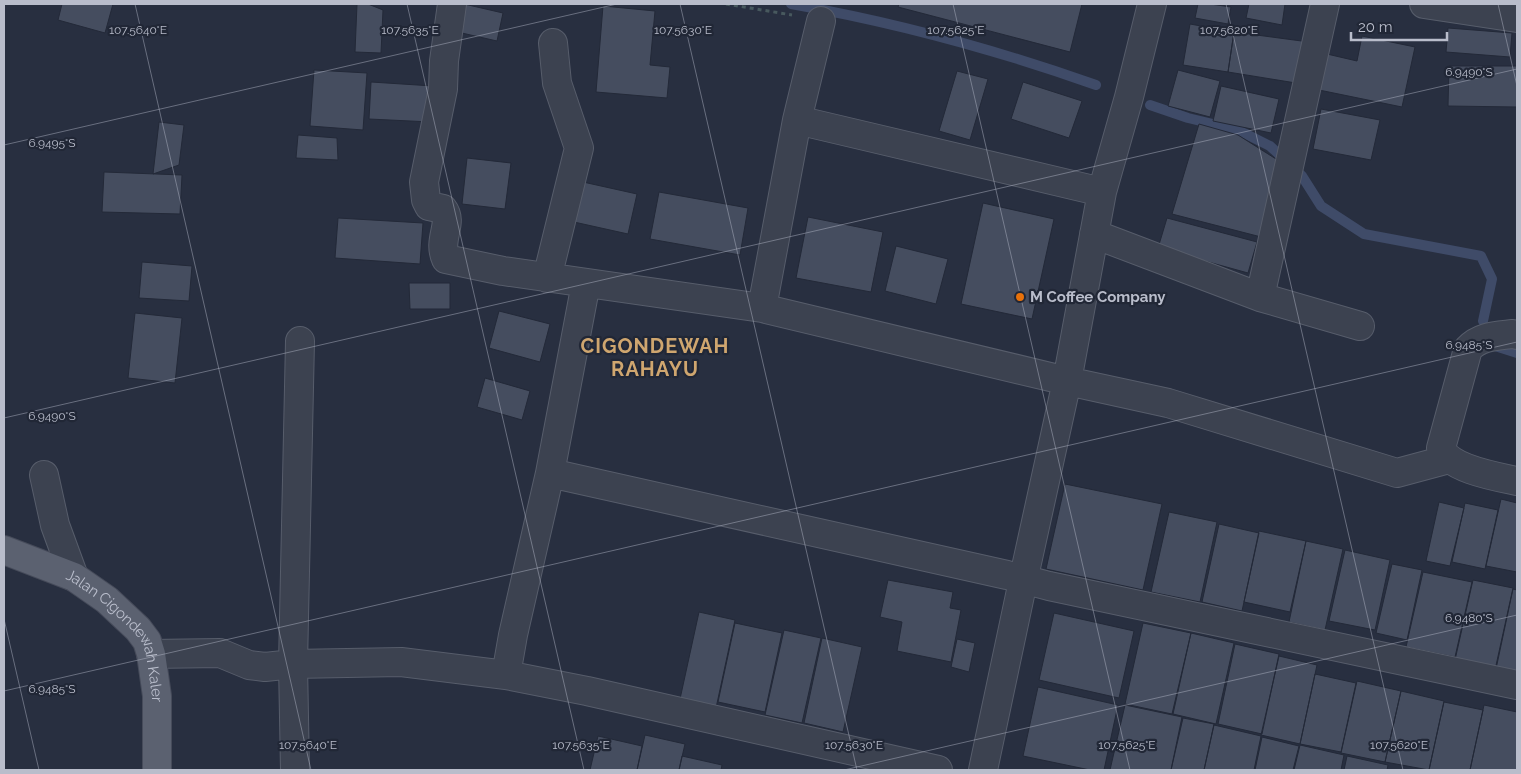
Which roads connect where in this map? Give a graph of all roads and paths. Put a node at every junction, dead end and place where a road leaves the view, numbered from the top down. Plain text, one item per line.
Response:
1 (452, 4) edge
2 (726, 4) edge
3 (1152, 4) edge
4 (1325, 4) edge
5 (1424, 4) edge
6 (1517, 18) edge
7 (821, 21) joint
8 (553, 43) dead end
9 (797, 120) junction
10 (1102, 192) junction
11 (1094, 234) junction
12 (547, 278) junction
13 (586, 283) junction
14 (1260, 297) junction
15 (762, 308) junction
16 (1360, 326) dead end
17 (1517, 335) edge
18 (300, 341) dead end
19 (1067, 381) junction
20 (1449, 459) junction
21 (550, 473) junction
22 (44, 475) dead end
23 (1517, 481) edge
24 (4, 550) edge
25 (74, 577) junction
26 (1023, 580) junction
27 (151, 654) junction
28 (293, 664) junction
29 (506, 675) junction
30 (1517, 685) edge
31 (157, 770) edge
32 (295, 770) edge
33 (938, 770) edge
34 (984, 770) edge

1 - 12 street
2 - 7 path
3 - 10 street
4 - 14 street
5 - 6 street
7 - 9 street
8 - 12 street
9 - 10 street
9 - 15 street
10 - 11 street
11 - 14 street
11 - 19 street
12 - 13 street
13 - 15 street
13 - 21 street
14 - 16 street
15 - 19 street
17 - 20 street
18 - 28 street
19 - 20 street
19 - 26 street
20 - 23 street
21 - 26 street
21 - 29 street
22 - 25 street
24 - 25 main road, Jalan Cigondewah Kaler
25 - 27 main road, Jalan Cigondewah Kaler
26 - 30 street
26 - 34 street
27 - 28 street
27 - 31 main road, Jalan Cigondewah Kaler
28 - 29 street
28 - 32 street
29 - 33 street

